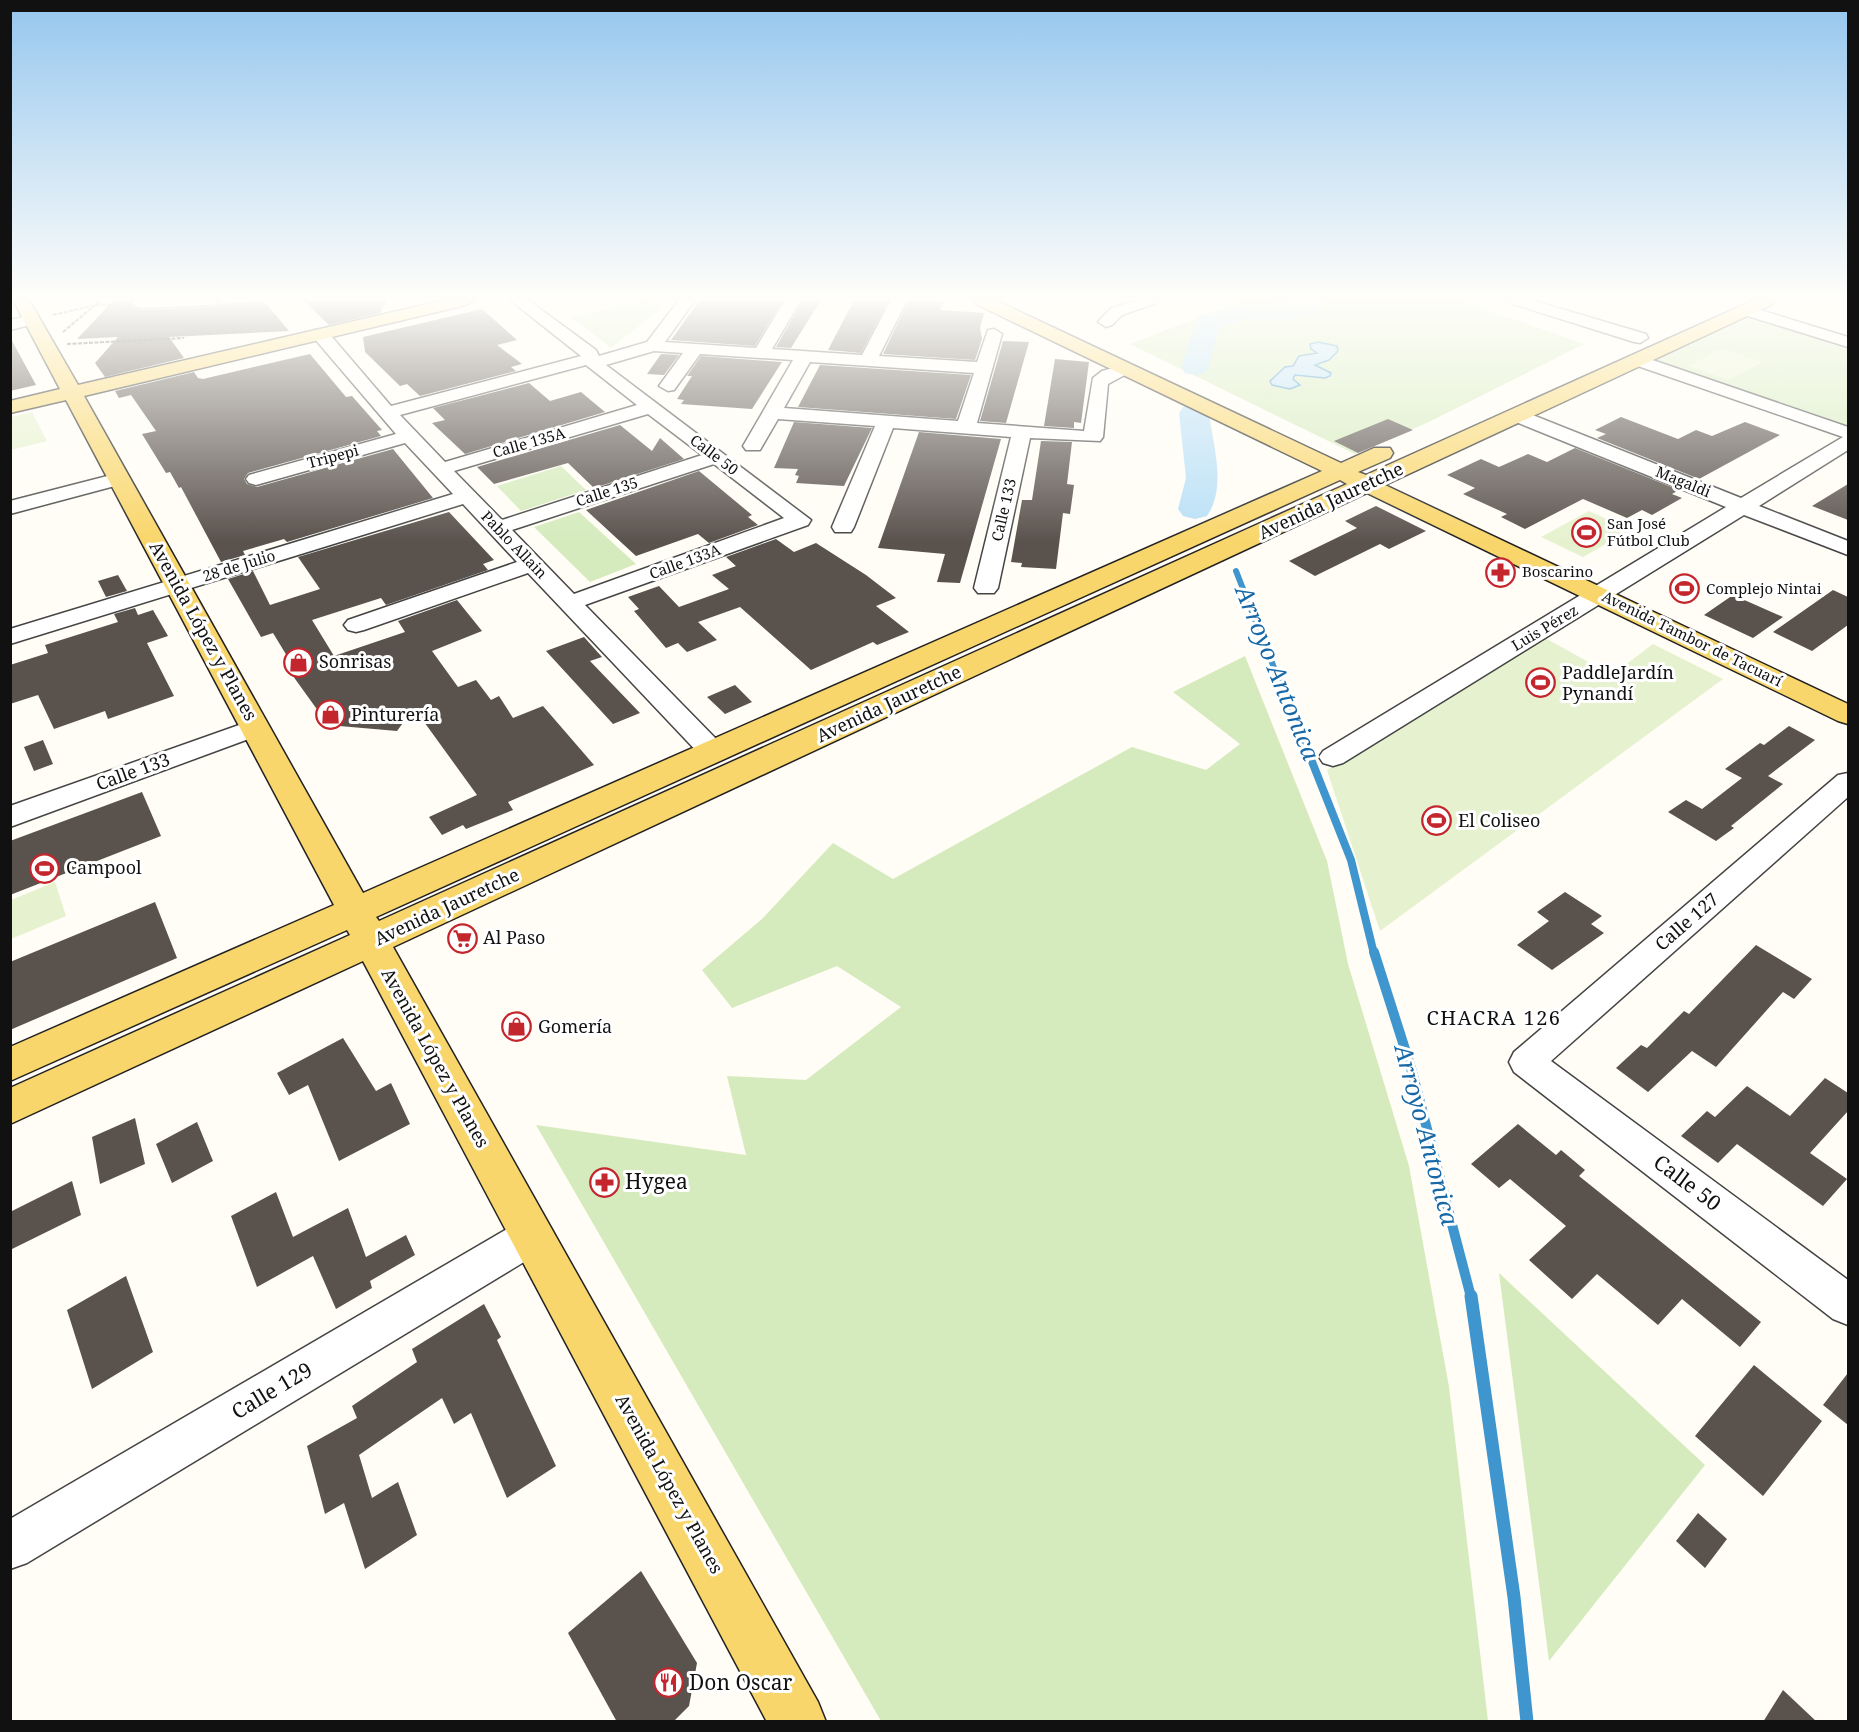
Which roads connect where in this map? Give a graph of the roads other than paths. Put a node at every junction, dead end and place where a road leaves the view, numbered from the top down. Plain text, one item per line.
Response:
1 (66, 381) edge
2 (120, 381) edge
3 (360, 381) edge
4 (513, 381) edge
5 (617, 381) edge
6 (672, 381) edge
7 (790, 381) edge
8 (980, 381) edge
9 (1101, 381) edge
10 (1152, 381) edge
11 (1562, 381) edge
12 (1582, 381) edge
13 (1718, 381) edge
14 (668, 386) dead end
15 (72, 392) junction
16 (10, 407) edge
17 (651, 407) junction
18 (387, 413) junction
19 (772, 413) junction
20 (1518, 416) junction
21 (886, 422) junction
22 (966, 427) junction
23 (1022, 432) junction
24 (1848, 433) edge
25 (409, 436) junction
26 (1848, 442) edge
27 (753, 446) dead end
28 (716, 457) junction
29 (441, 469) junction
30 (1342, 471) junction
31 (119, 479) junction
32 (256, 479) dead end
33 (1369, 484) junction
34 (467, 496) junction
35 (1743, 507) junction
36 (10, 508) edge
37 (800, 520) joint
38 (843, 527) dead end
39 (498, 528) junction
40 (1848, 549) edge
41 (532, 564) junction
42 (178, 585) junction
43 (986, 588) dead end
44 (1599, 595) junction
45 (570, 603) junction
46 (356, 626) dead end
47 (10, 637) edge
48 (1848, 715) edge
49 (256, 727) junction
50 (713, 752) junction
51 (1333, 757) dead end
52 (1848, 782) edge
53 (10, 817) edge
54 (364, 926) junction
55 (1526, 1062) joint
56 (10, 1065) edge
57 (10, 1107) edge
58 (533, 1235) junction
59 (1848, 1305) edge
60 (10, 1546) edge
61 (786, 1716) edge

1 - 15 main road, Avenida López y Planes
2 - 15 main road
3 - 18 street, Pablo Allain
4 - 18 street
5 - 17 street, Calle 50
6 - 14 street
7 - 19 street
8 - 22 street
9 - 23 street
10 - 30 main road, Avenida Tambor de Tacuarí
11 - 30 main road, Avenida Jauretche
12 - 20 main road, Avenida Jauretche
13 - 24 street
15 - 16 main road
15 - 31 main road, Avenida López y Planes
17 - 28 street, Calle 50
17 - 29 street, Calle 135A
18 - 25 street, Pablo Allain
19 - 21 street
19 - 27 street
20 - 33 main road, Avenida Jauretche
20 - 35 street, Magaldi
21 - 22 street
21 - 38 street
22 - 23 street
23 - 43 street, Calle 133
25 - 29 street, Pablo Allain
25 - 32 street, Tripepi
26 - 35 street, Luis Pérez
28 - 37 street, Calle 50
28 - 39 street, Calle 135
29 - 34 street, Pablo Allain
30 - 33 main road, Avenida Tambor de Tacuarí
30 - 50 main road, Avenida Jauretche
31 - 36 street
31 - 42 main road, Avenida López y Planes
33 - 44 main road, Avenida Tambor de Tacuarí
33 - 54 main road, Avenida Jauretche
34 - 39 street, Pablo Allain
34 - 42 street, 28 de Julio
35 - 40 street, Magaldi
35 - 44 street, Luis Pérez
37 - 45 street, Calle 133A
39 - 41 street, Pablo Allain
41 - 45 street, Pablo Allain
41 - 46 street
42 - 47 street, 28 de Julio
42 - 49 main road, Avenida López y Planes
44 - 48 main road, Avenida Tambor de Tacuarí
44 - 51 street, Luis Pérez
45 - 50 street, Pablo Allain
49 - 53 street, Calle 133
49 - 54 main road, Avenida López y Planes
50 - 54 main road, Avenida Jauretche
52 - 55 street, Calle 127
54 - 56 main road, Avenida Jauretche
54 - 57 main road, Avenida Jauretche
54 - 58 main road, Avenida López y Planes
55 - 59 street, Calle 50
58 - 60 street, Calle 129
58 - 61 main road, Avenida López y Planes

